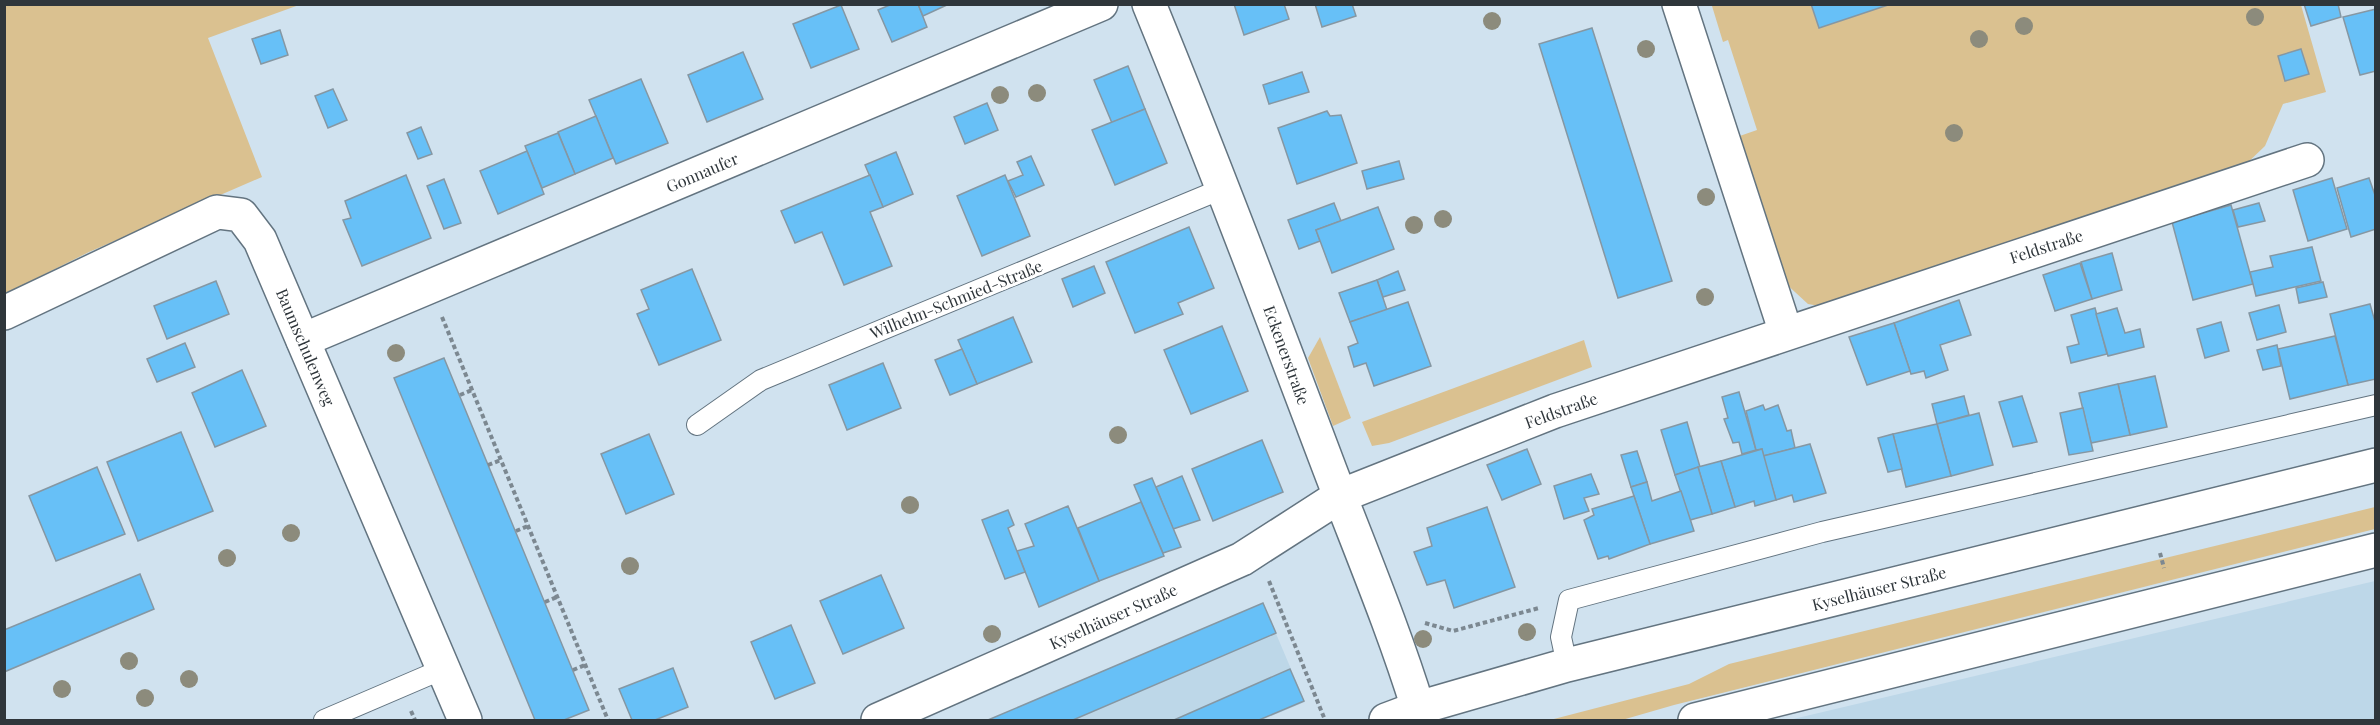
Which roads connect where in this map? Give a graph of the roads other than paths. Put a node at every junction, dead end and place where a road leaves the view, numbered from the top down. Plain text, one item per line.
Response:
1 (1101, 4) edge
2 (1149, 4) edge
3 (1679, 4) edge
4 (2307, 160) dead end
5 (1224, 188) junction
6 (4, 313) edge
7 (1786, 333) junction
8 (303, 340) junction
9 (2376, 405) edge
10 (697, 425) dead end
11 (2376, 465) edge
12 (1340, 496) junction
13 (2376, 550) edge
14 (1567, 665) junction
15 (443, 669) junction
16 (1418, 708) junction
17 (324, 720) edge
18 (465, 720) edge
19 (878, 720) edge
20 (1386, 720) edge
21 (1695, 720) edge

1 - 8 street, Gonnaufer
2 - 5 street, Eckenerstraße
3 - 7 street
4 - 7 street, Feldstraße
5 - 10 lane, Wilhelm-Schmied-Straße
5 - 12 street, Eckenerstraße
6 - 8 street, Baumschulenweg
7 - 12 street, Feldstraße
8 - 15 street, Baumschulenweg
9 - 14 lane
11 - 14 street, Kyselhäuser Straße
12 - 16 street, Eckenerstraße
12 - 19 street, Kyselhäuser Straße
13 - 21 street
14 - 16 street, Kyselhäuser Straße
15 - 17 lane
15 - 18 street, Baumschulenweg
16 - 20 street, Kyselhäuser Straße

